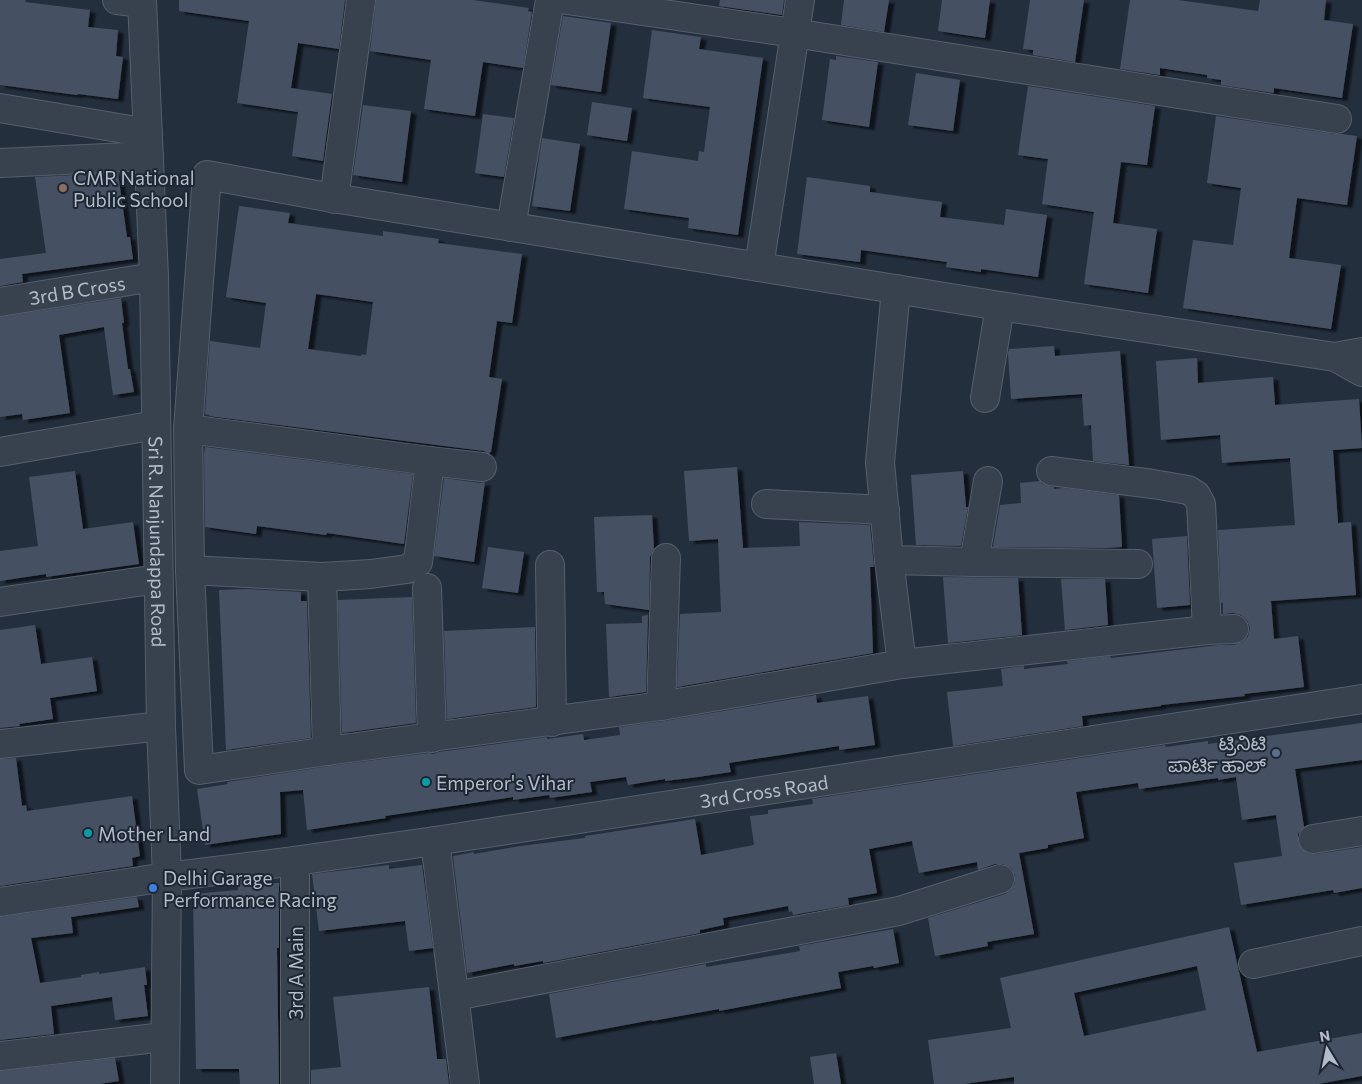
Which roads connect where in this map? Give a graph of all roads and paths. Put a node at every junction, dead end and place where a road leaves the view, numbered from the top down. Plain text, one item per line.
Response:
1 (361, 0) edge
2 (550, 0) edge
3 (567, 0) edge
4 (800, 0) edge
5 (134, 1) edge
6 (794, 33) junction
7 (0, 108) edge
8 (1336, 119) dead end
9 (148, 145) junction
10 (0, 163) edge
11 (334, 198) junction
12 (511, 227) junction
13 (759, 267) junction
14 (154, 277) junction
15 (896, 289) junction
16 (0, 302) edge
17 (1000, 306) junction
18 (1362, 352) edge
19 (1336, 357) junction
20 (1362, 372) edge
21 (985, 398) dead end
22 (156, 425) junction
23 (188, 429) junction
24 (0, 452) edge
25 (430, 461) junction
26 (482, 467) dead end
27 (1051, 471) dead end
28 (988, 481) dead end
29 (766, 504) dead end
30 (884, 510) junction
31 (666, 558) dead end
32 (889, 560) junction
33 (974, 562) junction
34 (1138, 564) dead end
35 (550, 565) dead end
36 (190, 570) junction
37 (322, 577) junction
38 (158, 579) junction
39 (428, 588) dead end
40 (0, 602) edge
41 (1234, 629) dead end
42 (1207, 630) junction
43 (902, 664) junction
44 (1362, 699) edge
45 (661, 706) junction
46 (552, 722) junction
47 (160, 726) junction
48 (432, 738) junction
49 (0, 744) edge
50 (327, 751) junction
51 (1362, 831) edge
52 (1313, 838) dead end
53 (435, 841) junction
54 (295, 862) junction
55 (167, 877) junction
56 (1000, 879) dead end
57 (0, 902) edge
58 (1362, 941) edge
59 (1253, 964) dead end
60 (455, 996) junction
61 (164, 1038) junction
62 (0, 1056) edge
63 (165, 1084) edge
64 (295, 1084) edge
65 (466, 1084) edge

1 - 11 street
2 - 12 street
3 - 6 street
4 - 6 street
5 - 9 street, Sri R. Nanjundappa Road
6 - 8 street
6 - 13 street
7 - 9 street
9 - 10 street
9 - 14 street, Sri R. Nanjundappa Road
11 - 12 street
11 - 23 street
12 - 13 street
13 - 15 street
14 - 16 street, 3rd B Cross
14 - 22 street, Sri R. Nanjundappa Road
15 - 17 street
15 - 30 street
17 - 19 street
17 - 21 street
18 - 19 street
19 - 20 street
22 - 24 street
22 - 38 street, Sri R. Nanjundappa Road
23 - 25 street
23 - 36 street
25 - 26 street
25 - 37 street
27 - 42 street
28 - 33 street
29 - 30 street
30 - 32 street
31 - 45 street
32 - 33 street
32 - 43 street
33 - 34 street
35 - 46 street
36 - 37 street
36 - 50 street
37 - 50 street
38 - 40 street
38 - 47 street, Sri R. Nanjundappa Road
39 - 48 street
41 - 42 street
42 - 43 street
43 - 45 street
44 - 53 street, 3rd Cross Road
45 - 46 street
46 - 48 street
47 - 49 street
47 - 55 street, Sri R. Nanjundappa Road
48 - 50 street
51 - 52 street
53 - 54 street, 3rd Cross Road
53 - 60 street
54 - 55 street, 3rd Cross Road
54 - 64 street, 3rd A Main
55 - 57 street, 3rd Cross Road
55 - 61 street, Sri R. Nanjundappa Road
56 - 60 street
58 - 59 street
60 - 65 street
61 - 62 street
61 - 63 street, Sri R. Nanjundappa Road

